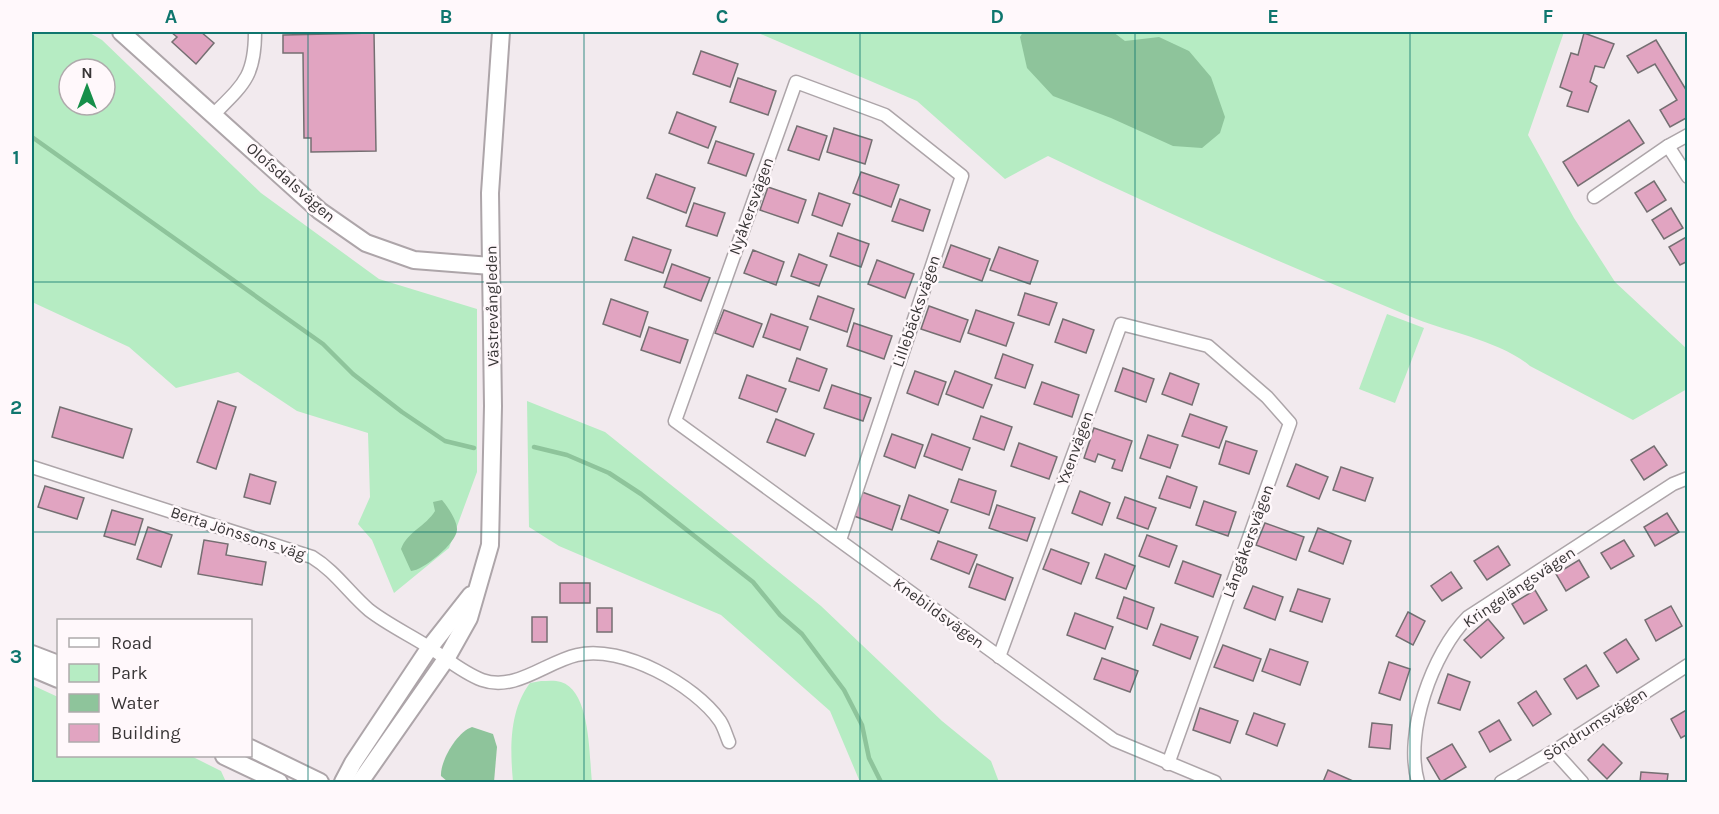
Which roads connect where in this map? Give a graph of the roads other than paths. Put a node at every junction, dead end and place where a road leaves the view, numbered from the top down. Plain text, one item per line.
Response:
1 (121, 32) edge
2 (255, 32) edge
3 (501, 32) edge
4 (214, 114) junction
5 (885, 115) joint
6 (1688, 135) edge
7 (1668, 146) junction
8 (1688, 177) edge
9 (1594, 197) dead end
10 (491, 266) junction
11 (1208, 346) joint
12 (675, 421) joint
13 (32, 467) edge
14 (1688, 478) edge
15 (840, 540) junction
16 (481, 580) junction
17 (429, 648) junction
18 (32, 654) edge
19 (999, 657) junction
20 (446, 659) junction
21 (57, 664) edge
22 (1688, 665) edge
23 (32, 668) edge
24 (57, 679) edge
25 (729, 742) dead end
26 (252, 749) edge
27 (1554, 752) junction
28 (226, 757) edge
29 (373, 763) junction
30 (352, 764) junction
31 (1168, 764) junction
32 (317, 780) edge
33 (279, 783) edge
34 (344, 783) edge
35 (360, 783) edge
36 (373, 783) edge
37 (1215, 783) edge
38 (1418, 783) edge
39 (1501, 783) edge
40 (1582, 783) edge

1 - 4 street, Olofsdalsvägen
2 - 4 street
3 - 10 street, Västrevångleden
4 - 10 street, Olofsdalsvägen
5 - 12 street, Nyåkersvägen
5 - 15 street, Lillebäcksvägen
6 - 7 street
7 - 8 street
7 - 9 street
10 - 16 street, Västrevångleden
11 - 19 street, Yxenvägen
11 - 31 street, Långåkersvägen
12 - 15 street, Knebildsvägen
13 - 17 street, Berta Jönssons väg
14 - 38 street, Kringelängsvägen
15 - 19 street, Knebildsvägen
16 - 17 street, Västrevångleden
16 - 20 street, Västrevångleden
17 - 20 street, Berta Jönssons väg
17 - 30 street, Västrevångleden
18 - 21 street
19 - 31 street, Knebildsvägen
20 - 25 street, Berta Jönssons väg
20 - 29 street, Västrevångleden
22 - 27 street, Söndrumsvägen
23 - 24 street
26 - 32 street
27 - 39 street, Söndrumsvägen
27 - 40 street
28 - 33 street
29 - 35 street, Västrevångleden
29 - 36 street
30 - 32 street
30 - 34 street, Västrevångleden
31 - 37 street, Knebildsvägen

